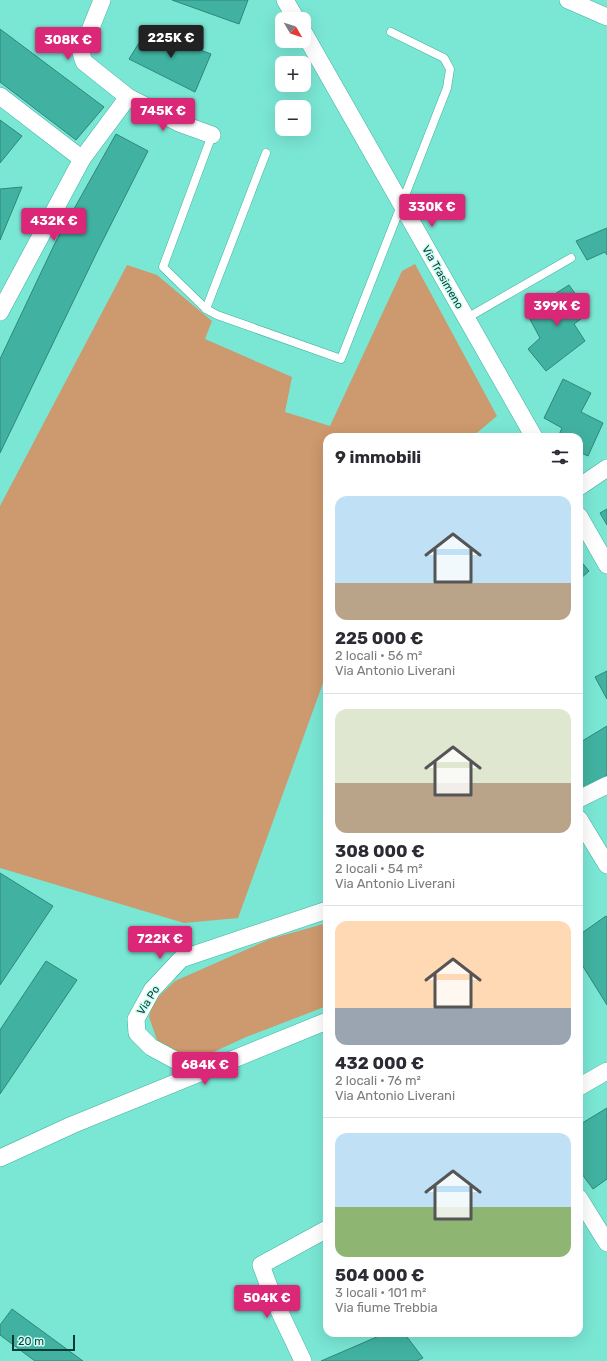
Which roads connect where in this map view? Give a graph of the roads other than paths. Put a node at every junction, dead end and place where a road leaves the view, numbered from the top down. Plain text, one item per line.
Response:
1 (102, 0) edge
2 (285, 0) edge
3 (568, 0) edge
4 (292, 12) edge
5 (607, 17) edge
6 (391, 32) dead end
7 (311, 45) edge
8 (0, 96) edge
9 (128, 97) junction
10 (212, 135) joint
11 (266, 153) dead end
12 (82, 159) junction
13 (401, 204) junction
14 (571, 258) dead end
15 (206, 309) junction
16 (0, 312) edge
17 (466, 318) junction
18 (532, 433) edge
19 (607, 468) edge
20 (583, 483) edge
21 (583, 523) edge
22 (607, 564) edge
23 (607, 786) edge
24 (583, 797) edge
25 (583, 826) edge
26 (607, 866) edge
27 (323, 911) edge
28 (323, 1023) edge
29 (607, 1071) edge
30 (199, 1073) junction
31 (583, 1085) edge
32 (0, 1158) edge
33 (583, 1204) edge
34 (323, 1231) edge
35 (607, 1243) edge
36 (304, 1361) edge

1 - 9 street
2 - 4 street
3 - 5 street
6 - 13 lane
7 - 13 street, Via Trasimeno
8 - 12 street
9 - 10 street
9 - 12 street
10 - 15 lane
11 - 15 lane
12 - 16 street
13 - 15 lane
13 - 17 street, Via Trasimeno
14 - 17 lane
17 - 18 street, Via Trasimeno
19 - 20 street
21 - 22 street
23 - 24 street
25 - 26 street
27 - 30 street, Via Po
28 - 30 street
29 - 31 street
30 - 32 street
33 - 35 street
34 - 36 street

